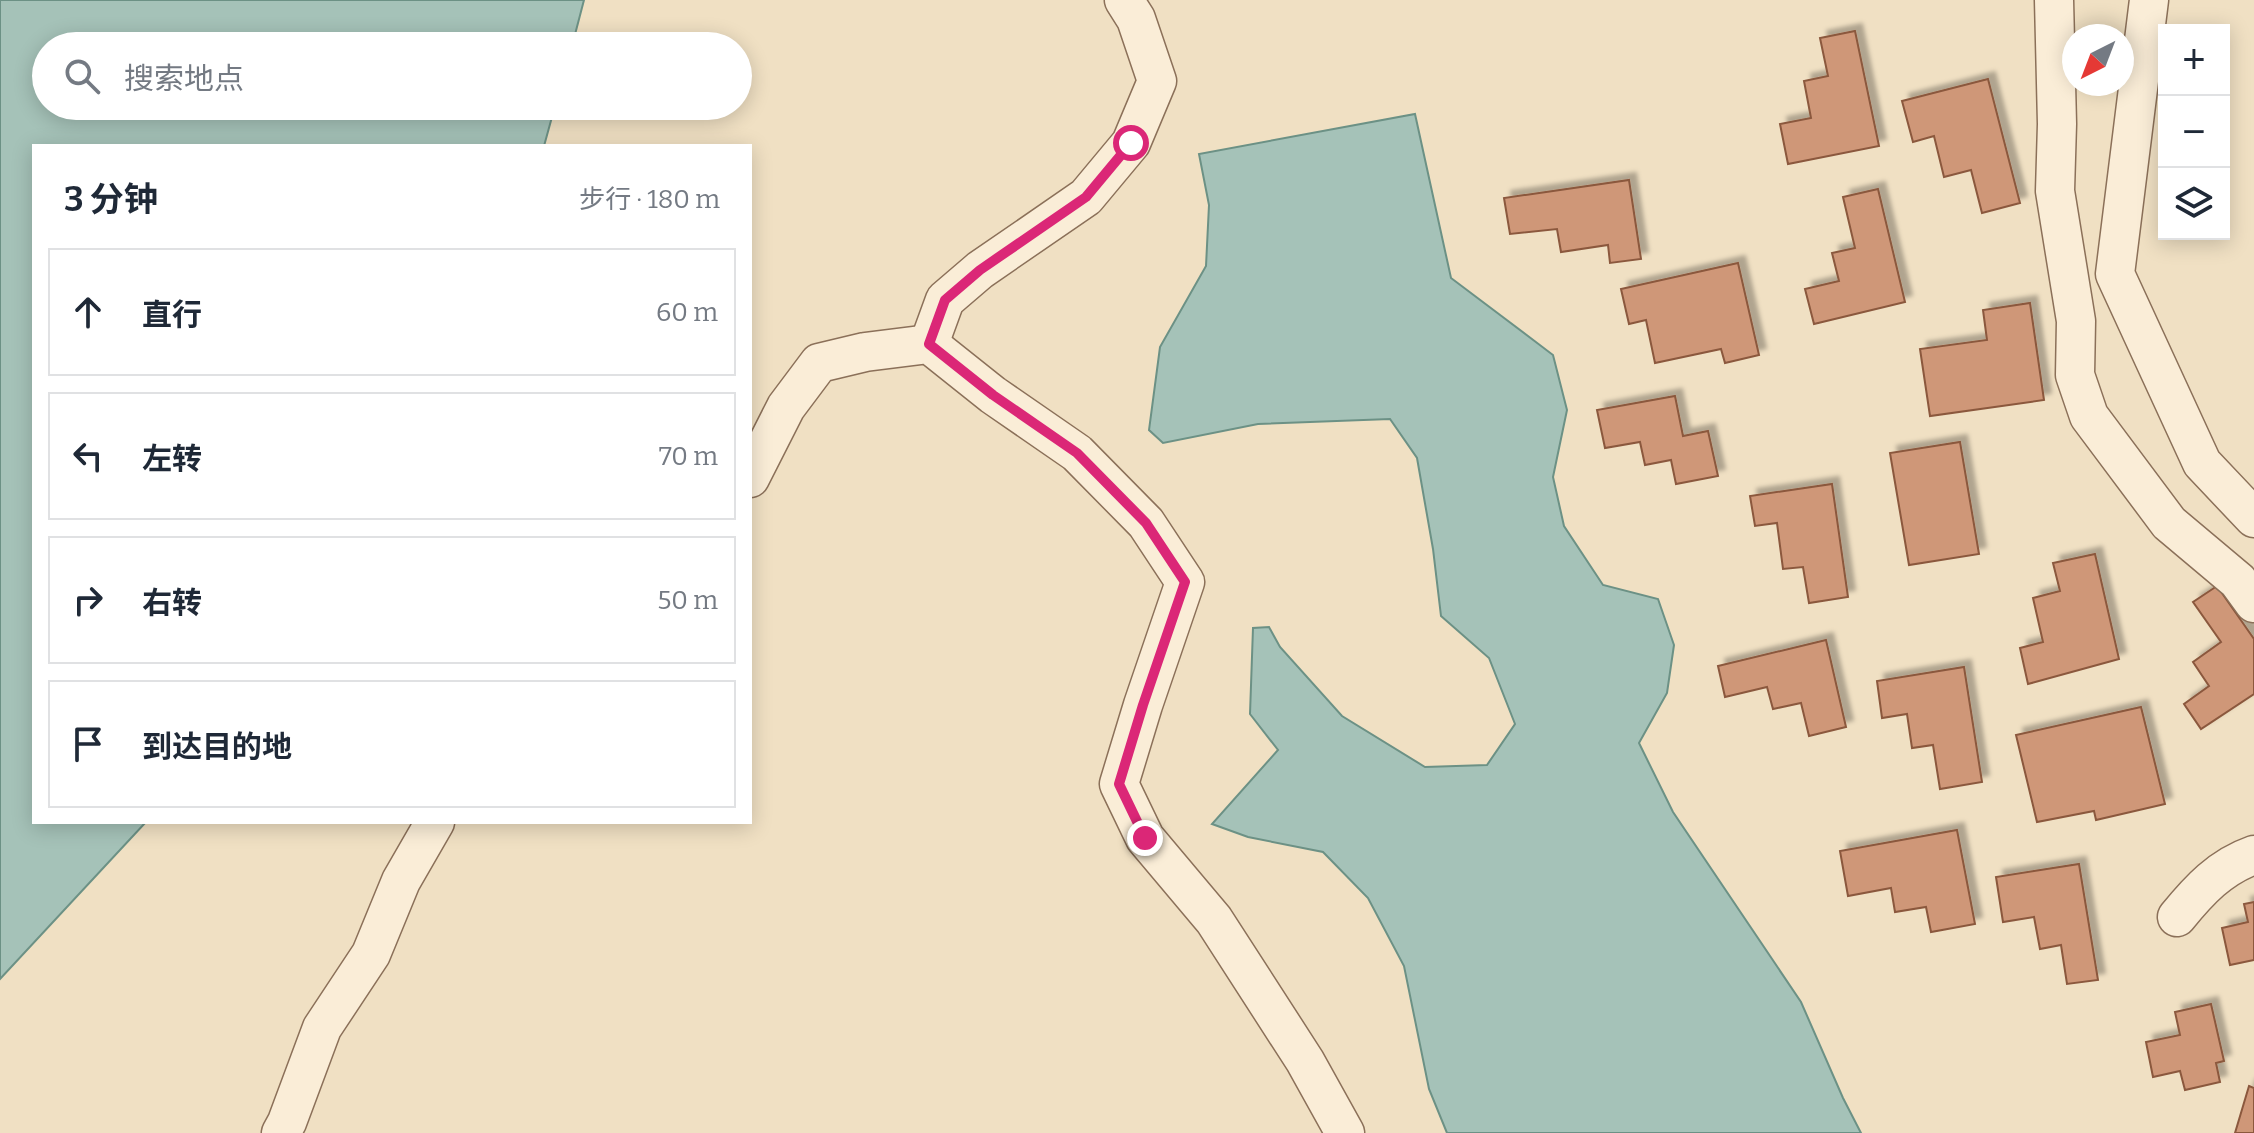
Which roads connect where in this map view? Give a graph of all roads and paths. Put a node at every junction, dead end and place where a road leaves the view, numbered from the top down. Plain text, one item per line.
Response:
1 (1124, 0) edge
2 (2054, 0) edge
3 (2149, 0) edge
4 (929, 344) junction
5 (752, 474) edge
6 (2254, 518) edge
7 (2254, 603) edge
8 (434, 824) edge
9 (2254, 855) edge
10 (2177, 917) dead end
11 (281, 1133) edge
12 (1345, 1133) edge

1 - 4 street
2 - 7 street
3 - 6 street
4 - 5 street
4 - 12 street
8 - 11 street
9 - 10 street

